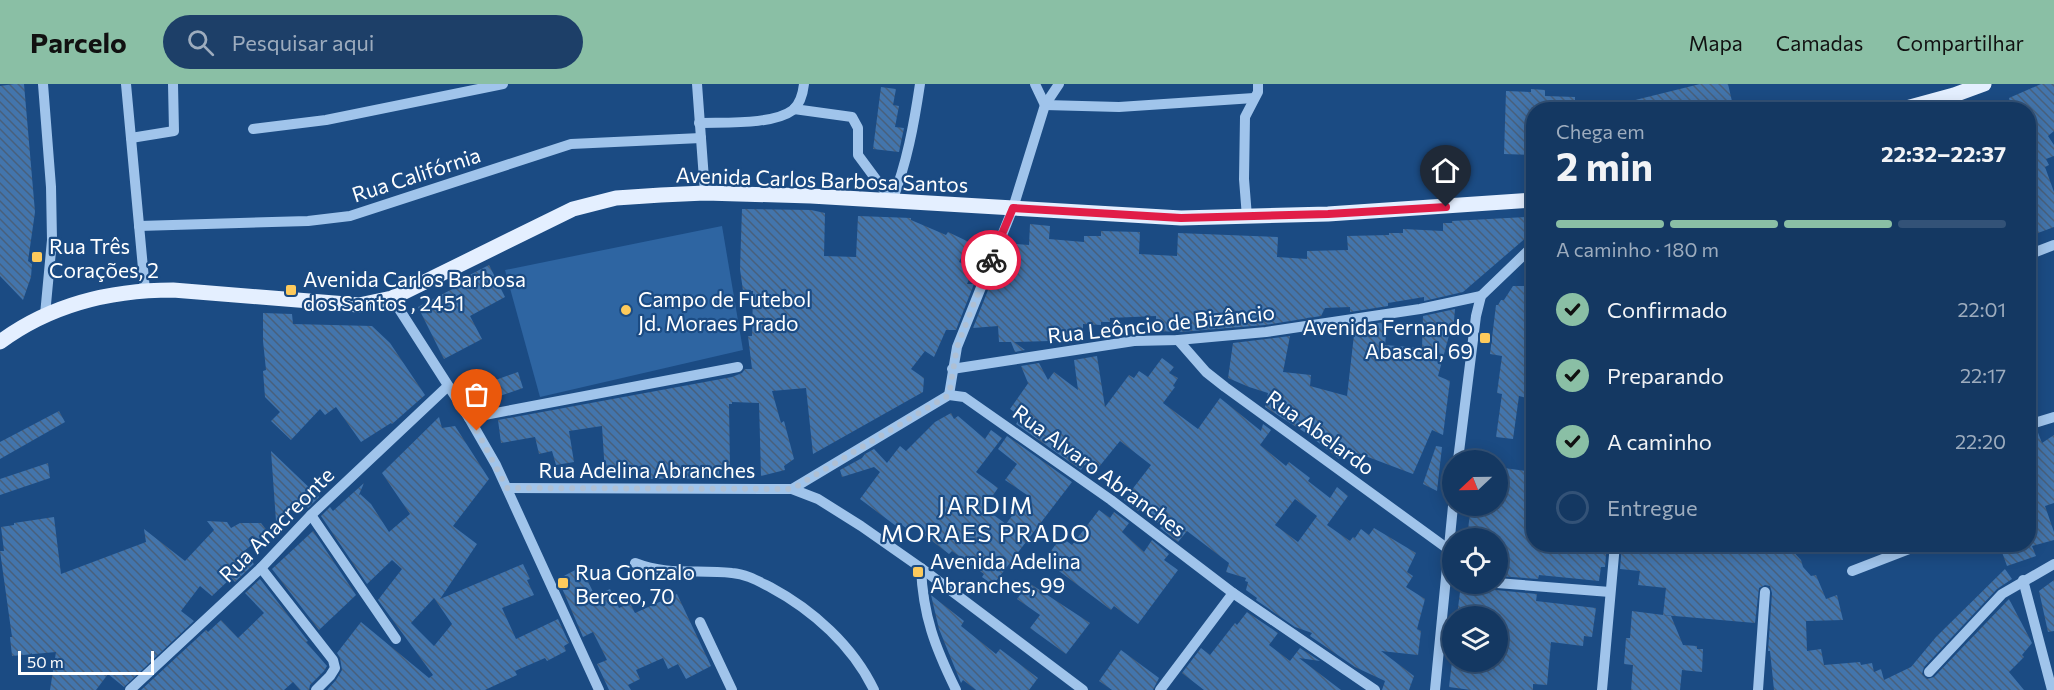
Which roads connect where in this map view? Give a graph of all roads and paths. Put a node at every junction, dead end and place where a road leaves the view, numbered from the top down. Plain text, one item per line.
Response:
1 (43, 84) edge
2 (126, 84) edge
3 (173, 84) edge
4 (503, 84) edge
5 (697, 84) edge
6 (804, 84) edge
7 (920, 84) edge
8 (1035, 84) edge
9 (1059, 84) edge
10 (1258, 84) edge
11 (1984, 84) edge
12 (1254, 98) junction
13 (1928, 102) edge
14 (1045, 105) junction
15 (794, 109) junction
16 (699, 123) junction
17 (253, 129) dead end
18 (131, 138) junction
19 (700, 138) junction
20 (705, 194) junction
21 (1526, 200) edge
22 (892, 201) junction
23 (1013, 208) junction
24 (1247, 217) junction
25 (139, 226) junction
26 (2054, 245) edge
27 (2036, 252) edge
28 (1526, 253) edge
29 (145, 290) junction
30 (1481, 296) junction
31 (392, 298) junction
32 (45, 315) junction
33 (1178, 340) junction
34 (0, 342) edge
35 (738, 367) dead end
36 (952, 369) junction
37 (448, 386) junction
38 (949, 395) junction
39 (2054, 417) edge
40 (469, 418) junction
41 (2036, 423) edge
42 (1459, 450) edge
43 (507, 488) junction
44 (792, 489) junction
45 (311, 516) junction
46 (1442, 545) edge
47 (1614, 552) edge
48 (1901, 552) edge
49 (635, 563) dead end
50 (2054, 564) edge
51 (261, 568) junction
52 (921, 568) junction
53 (1852, 571) dead end
54 (2024, 580) junction
55 (1508, 583) edge
56 (1610, 592) junction
57 (1765, 592) dead end
58 (1233, 593) junction
59 (1446, 594) edge
60 (700, 622) dead end
61 (396, 639) dead end
62 (1929, 672) dead end
63 (130, 690) edge
64 (316, 690) edge
65 (599, 690) edge
66 (732, 690) edge
67 (874, 690) edge
68 (956, 690) edge
69 (1083, 690) edge
70 (1160, 690) edge
71 (1375, 690) edge
72 (1435, 690) edge
73 (1602, 690) edge
74 (1758, 690) edge
75 (2052, 690) edge

1 - 32 street
2 - 18 street
3 - 18 street
4 - 17 street
5 - 16 street
6 - 15 street
7 - 22 street
8 - 14 street
9 - 14 street
10 - 12 street
11 - 13 main road
12 - 14 street
12 - 24 street
14 - 23 street
15 - 16 street
15 - 22 street
16 - 19 street
18 - 25 street
19 - 20 street
19 - 25 street, Rua Califórnia
20 - 22 main road, Avenida Carlos Barbosa Santos
20 - 31 main road, Avenida Carlos Barbosa Santos
21 - 24 main road, Avenida Carlos Barbosa Santos
22 - 23 main road, Avenida Carlos Barbosa Santos
23 - 24 main road, Avenida Carlos Barbosa Santos
23 - 36 street
25 - 29 street
26 - 27 street
28 - 30 street
29 - 31 main road, Avenida Carlos Barbosa Santos
29 - 32 main road, Avenida Carlos Barbosa Santos
30 - 33 street, Rua Leôncio de Bizâncio
30 - 42 street
31 - 37 street
32 - 34 main road, Avenida Carlos Barbosa Santos
33 - 36 street, Rua Leôncio de Bizâncio
33 - 46 street, Rua Abelardo
35 - 40 street
36 - 38 street
37 - 40 street
37 - 45 street, Rua Anacreonte
38 - 44 street
38 - 58 street, Rua Alvaro Abranches
39 - 41 street
40 - 43 street
43 - 44 street, Rua Adelina Abranches
43 - 65 street
44 - 52 street, Rua Adelina Abranches
45 - 51 street, Rua Anacreonte
45 - 61 street
47 - 56 street
48 - 53 street
49 - 67 street
50 - 54 street
51 - 63 street, Rua Anacreonte
51 - 64 street
52 - 68 street
52 - 69 street, Rua Adelina Abranches
54 - 62 street
54 - 75 street
55 - 56 street
56 - 73 street
57 - 74 street
58 - 70 street
58 - 71 street, Rua Alvaro Abranches
59 - 72 street
60 - 66 street

